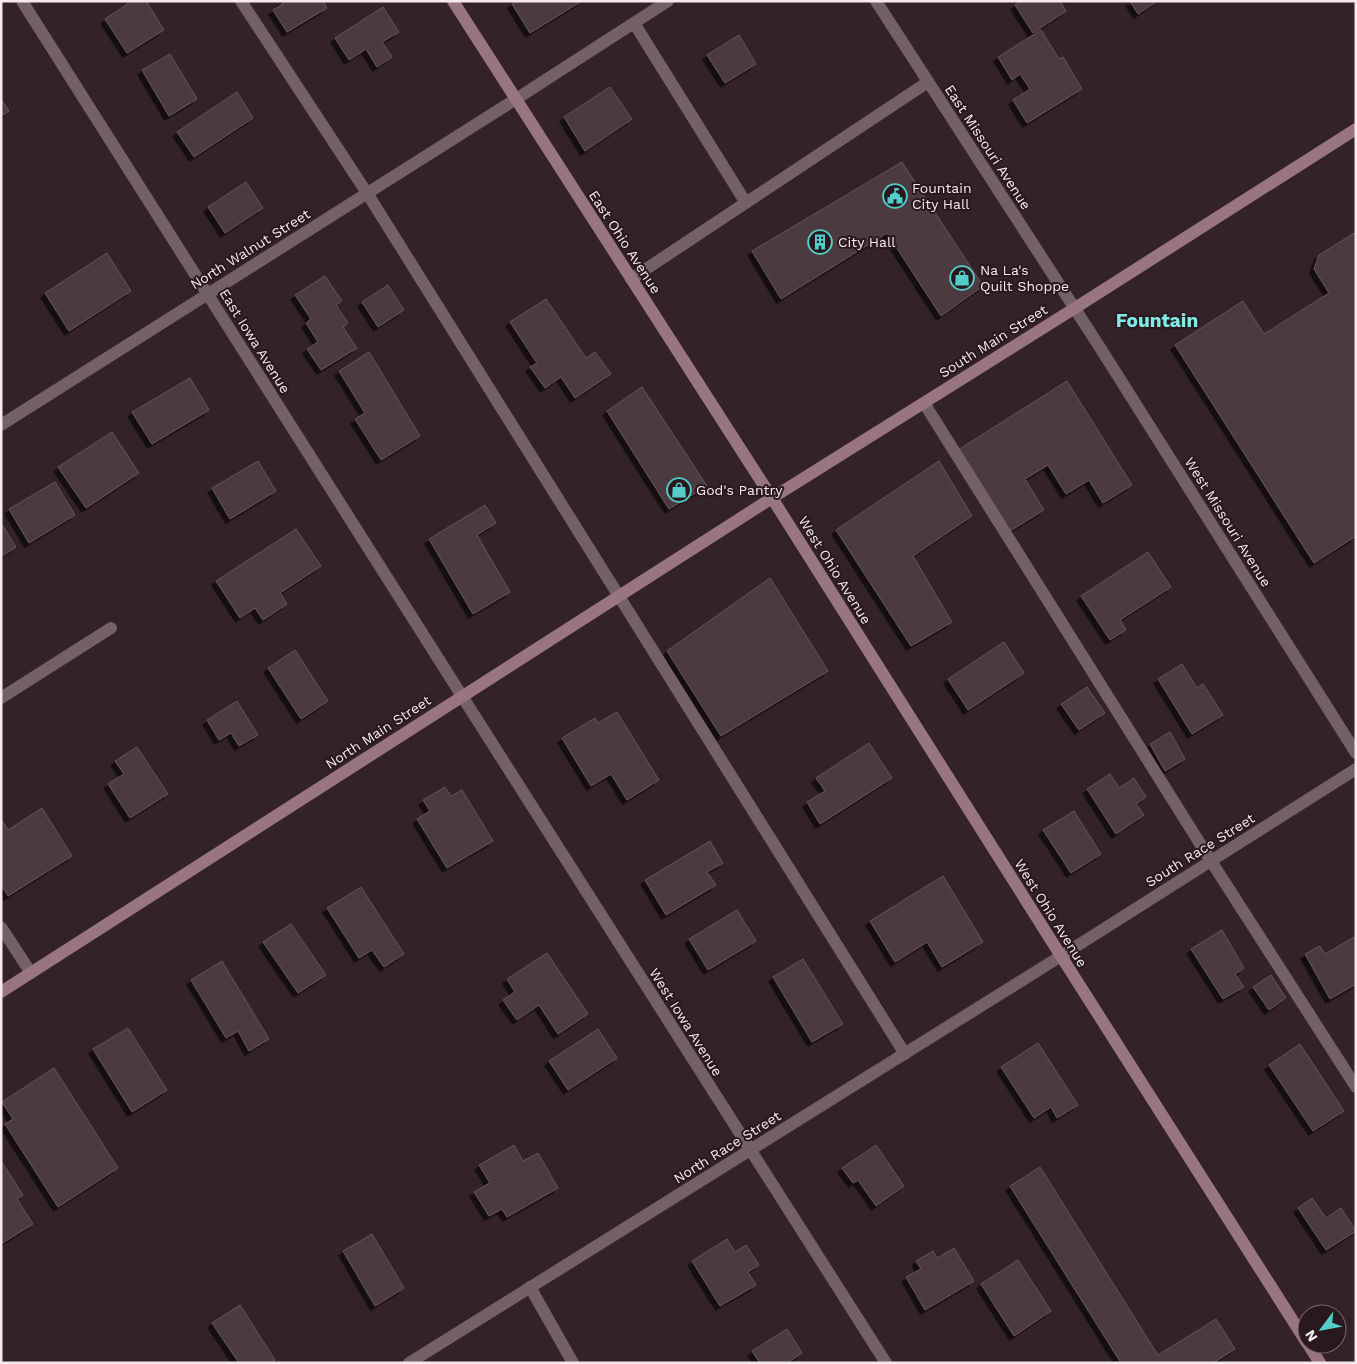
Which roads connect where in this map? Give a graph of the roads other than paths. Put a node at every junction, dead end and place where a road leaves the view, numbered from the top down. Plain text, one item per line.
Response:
1 (22, 1) edge
2 (241, 1) edge
3 (454, 1) edge
4 (668, 1) edge
5 (876, 1) edge
6 (634, 23) junction
7 (928, 82) junction
8 (516, 99) junction
9 (1356, 129) edge
10 (366, 193) junction
11 (746, 203) junction
12 (631, 279) junction
13 (208, 294) junction
14 (1075, 308) junction
15 (924, 402) junction
16 (3, 421) edge
17 (772, 498) junction
18 (618, 596) junction
19 (111, 628) dead end
20 (462, 696) junction
21 (1, 698) edge
22 (1356, 753) edge
23 (1356, 769) edge
24 (1211, 861) junction
25 (1, 927) edge
26 (1061, 956) junction
27 (31, 974) junction
28 (1, 992) edge
29 (905, 1054) junction
30 (1356, 1087) edge
31 (750, 1150) junction
32 (530, 1287) junction
33 (1297, 1327) edge
34 (409, 1363) edge
35 (573, 1363) edge
36 (886, 1363) edge

1 - 13 street, East Iowa Avenue
2 - 10 street
3 - 8 main road, East Ohio Avenue
4 - 6 street, North Walnut Street
5 - 7 street, East Missouri Avenue
6 - 8 street, North Walnut Street
6 - 11 street
7 - 11 street
7 - 14 street, East Missouri Avenue
8 - 10 street, North Walnut Street
8 - 12 main road, East Ohio Avenue
9 - 14 main road, South Main Street
10 - 13 street, North Walnut Street
10 - 18 street
11 - 12 street
12 - 17 main road, East Ohio Avenue
13 - 16 street, North Walnut Street
13 - 20 street, East Iowa Avenue
14 - 15 main road, South Main Street
14 - 22 street, West Missouri Avenue
15 - 17 main road, South Main Street
15 - 24 street
17 - 18 main road, North Main Street
17 - 26 main road, West Ohio Avenue
18 - 20 main road, North Main Street
18 - 29 street
19 - 21 street
20 - 27 main road, North Main Street
20 - 31 street, West Iowa Avenue
23 - 24 street, South Race Street
24 - 26 street, South Race Street
24 - 30 street
25 - 27 street
26 - 29 street, North Race Street
26 - 33 main road, West Ohio Avenue
27 - 28 main road, North Main Street
29 - 31 street, North Race Street
31 - 32 street, North Race Street
31 - 36 street, West Iowa Avenue
32 - 34 street, North Race Street
32 - 35 street

